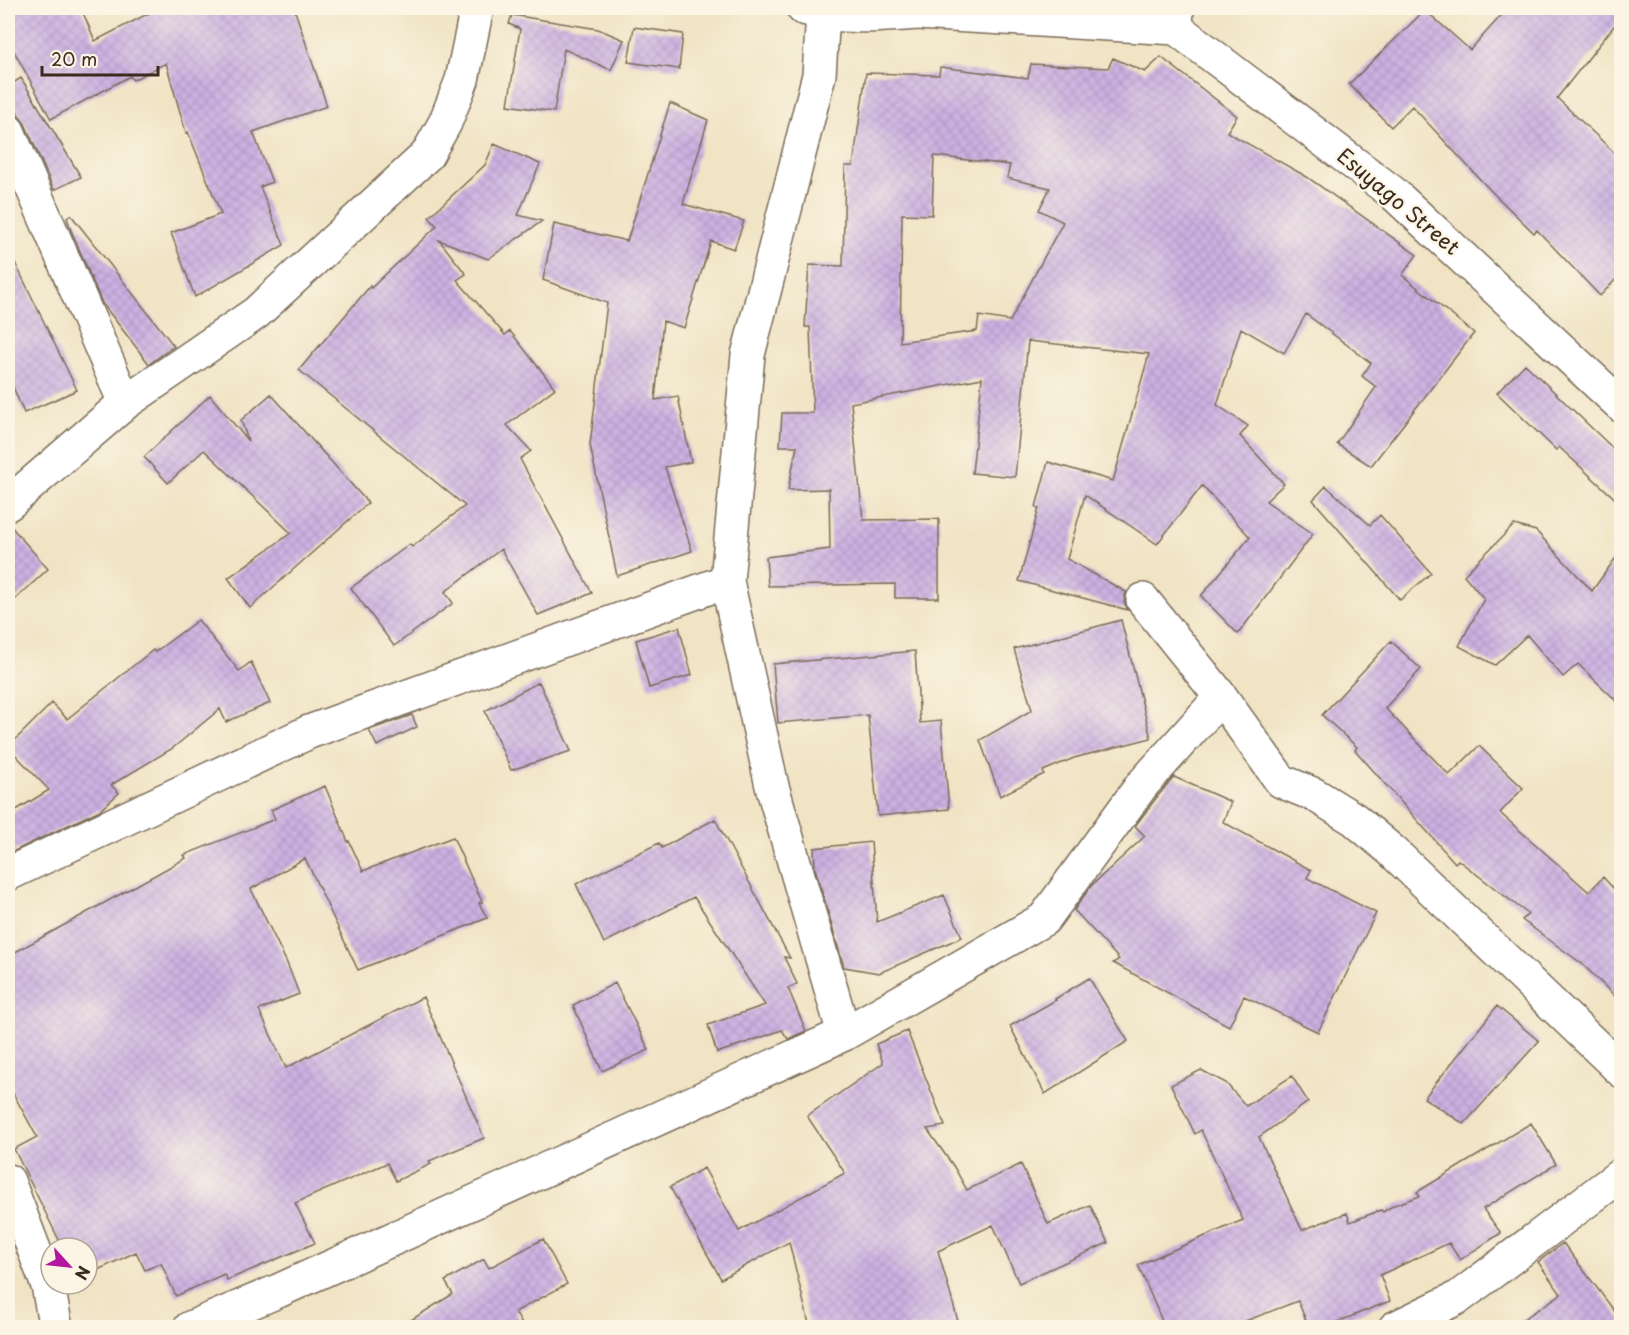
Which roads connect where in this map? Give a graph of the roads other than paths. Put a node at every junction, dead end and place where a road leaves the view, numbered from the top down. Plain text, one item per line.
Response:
1 (477, 8) edge
2 (812, 11) edge
3 (1177, 18) edge
4 (8, 131) edge
5 (125, 403) junction
6 (1622, 406) edge
7 (8, 504) edge
8 (727, 581) junction
9 (1143, 600) dead end
10 (1221, 697) junction
11 (8, 874) edge
12 (844, 1034) junction
13 (1622, 1071) edge
14 (1622, 1174) edge
15 (8, 1181) edge
16 (56, 1328) edge
17 (190, 1328) edge
18 (1395, 1328) edge

1 - 5 street
2 - 3 street
2 - 8 street
3 - 6 street, Esuyago Street
4 - 5 street
5 - 7 street
8 - 11 street
8 - 12 street
9 - 10 street
10 - 12 street
10 - 13 street
12 - 17 street
14 - 18 street
15 - 16 street

